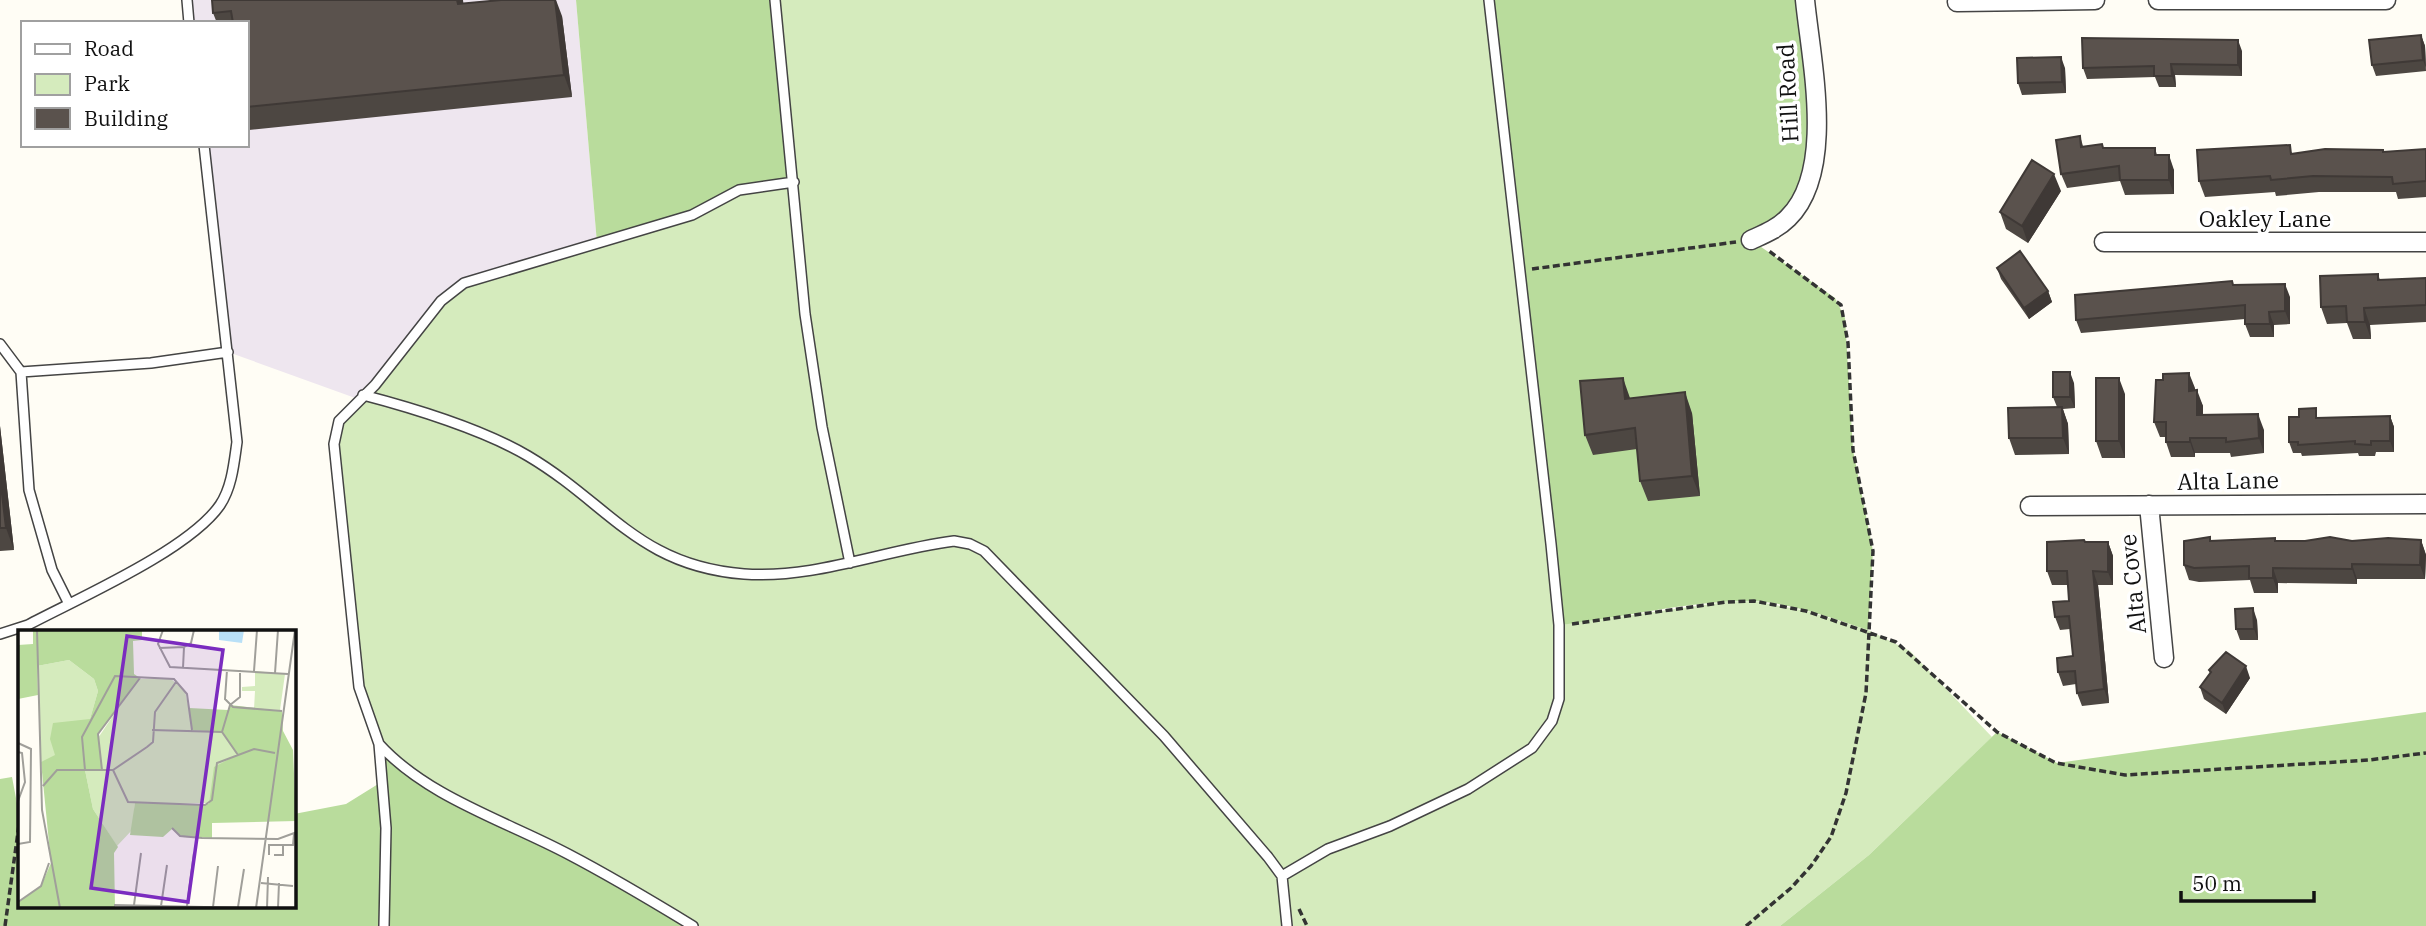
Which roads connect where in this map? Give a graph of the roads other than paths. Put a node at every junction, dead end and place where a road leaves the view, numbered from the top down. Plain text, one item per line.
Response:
1 (187, 0) edge
2 (775, 0) edge
3 (1489, 0) edge
4 (1805, 0) edge
5 (2095, 0) edge
6 (2158, 0) edge
7 (2386, 0) edge
8 (1957, 2) dead end
9 (189, 21) edge
10 (204, 147) edge
11 (794, 182) junction
12 (1751, 240) road end
13 (2104, 242) dead end
14 (2426, 242) edge
15 (0, 344) edge
16 (228, 352) junction
17 (21, 372) junction
18 (363, 395) junction
19 (2426, 504) edge
20 (2149, 505) junction
21 (2030, 506) dead end
22 (850, 563) junction
23 (69, 604) junction
24 (0, 634) edge
25 (2164, 657) dead end
26 (379, 744) junction
27 (1282, 876) junction
28 (384, 926) edge
29 (693, 926) edge
30 (1287, 926) edge

1 - 9 lane
2 - 11 lane
3 - 27 lane
4 - 12 street, Hill Road
5 - 8 street
6 - 7 street
10 - 16 lane
11 - 18 lane
11 - 22 lane
13 - 14 street, Oakley Lane
15 - 17 lane
16 - 17 lane
16 - 23 lane
17 - 23 lane
18 - 22 lane
18 - 26 lane
19 - 20 street, Alta Lane
20 - 21 street, Alta Lane
20 - 25 street, Alta Cove
22 - 27 lane
23 - 24 lane
26 - 28 lane
26 - 29 lane
27 - 30 lane

